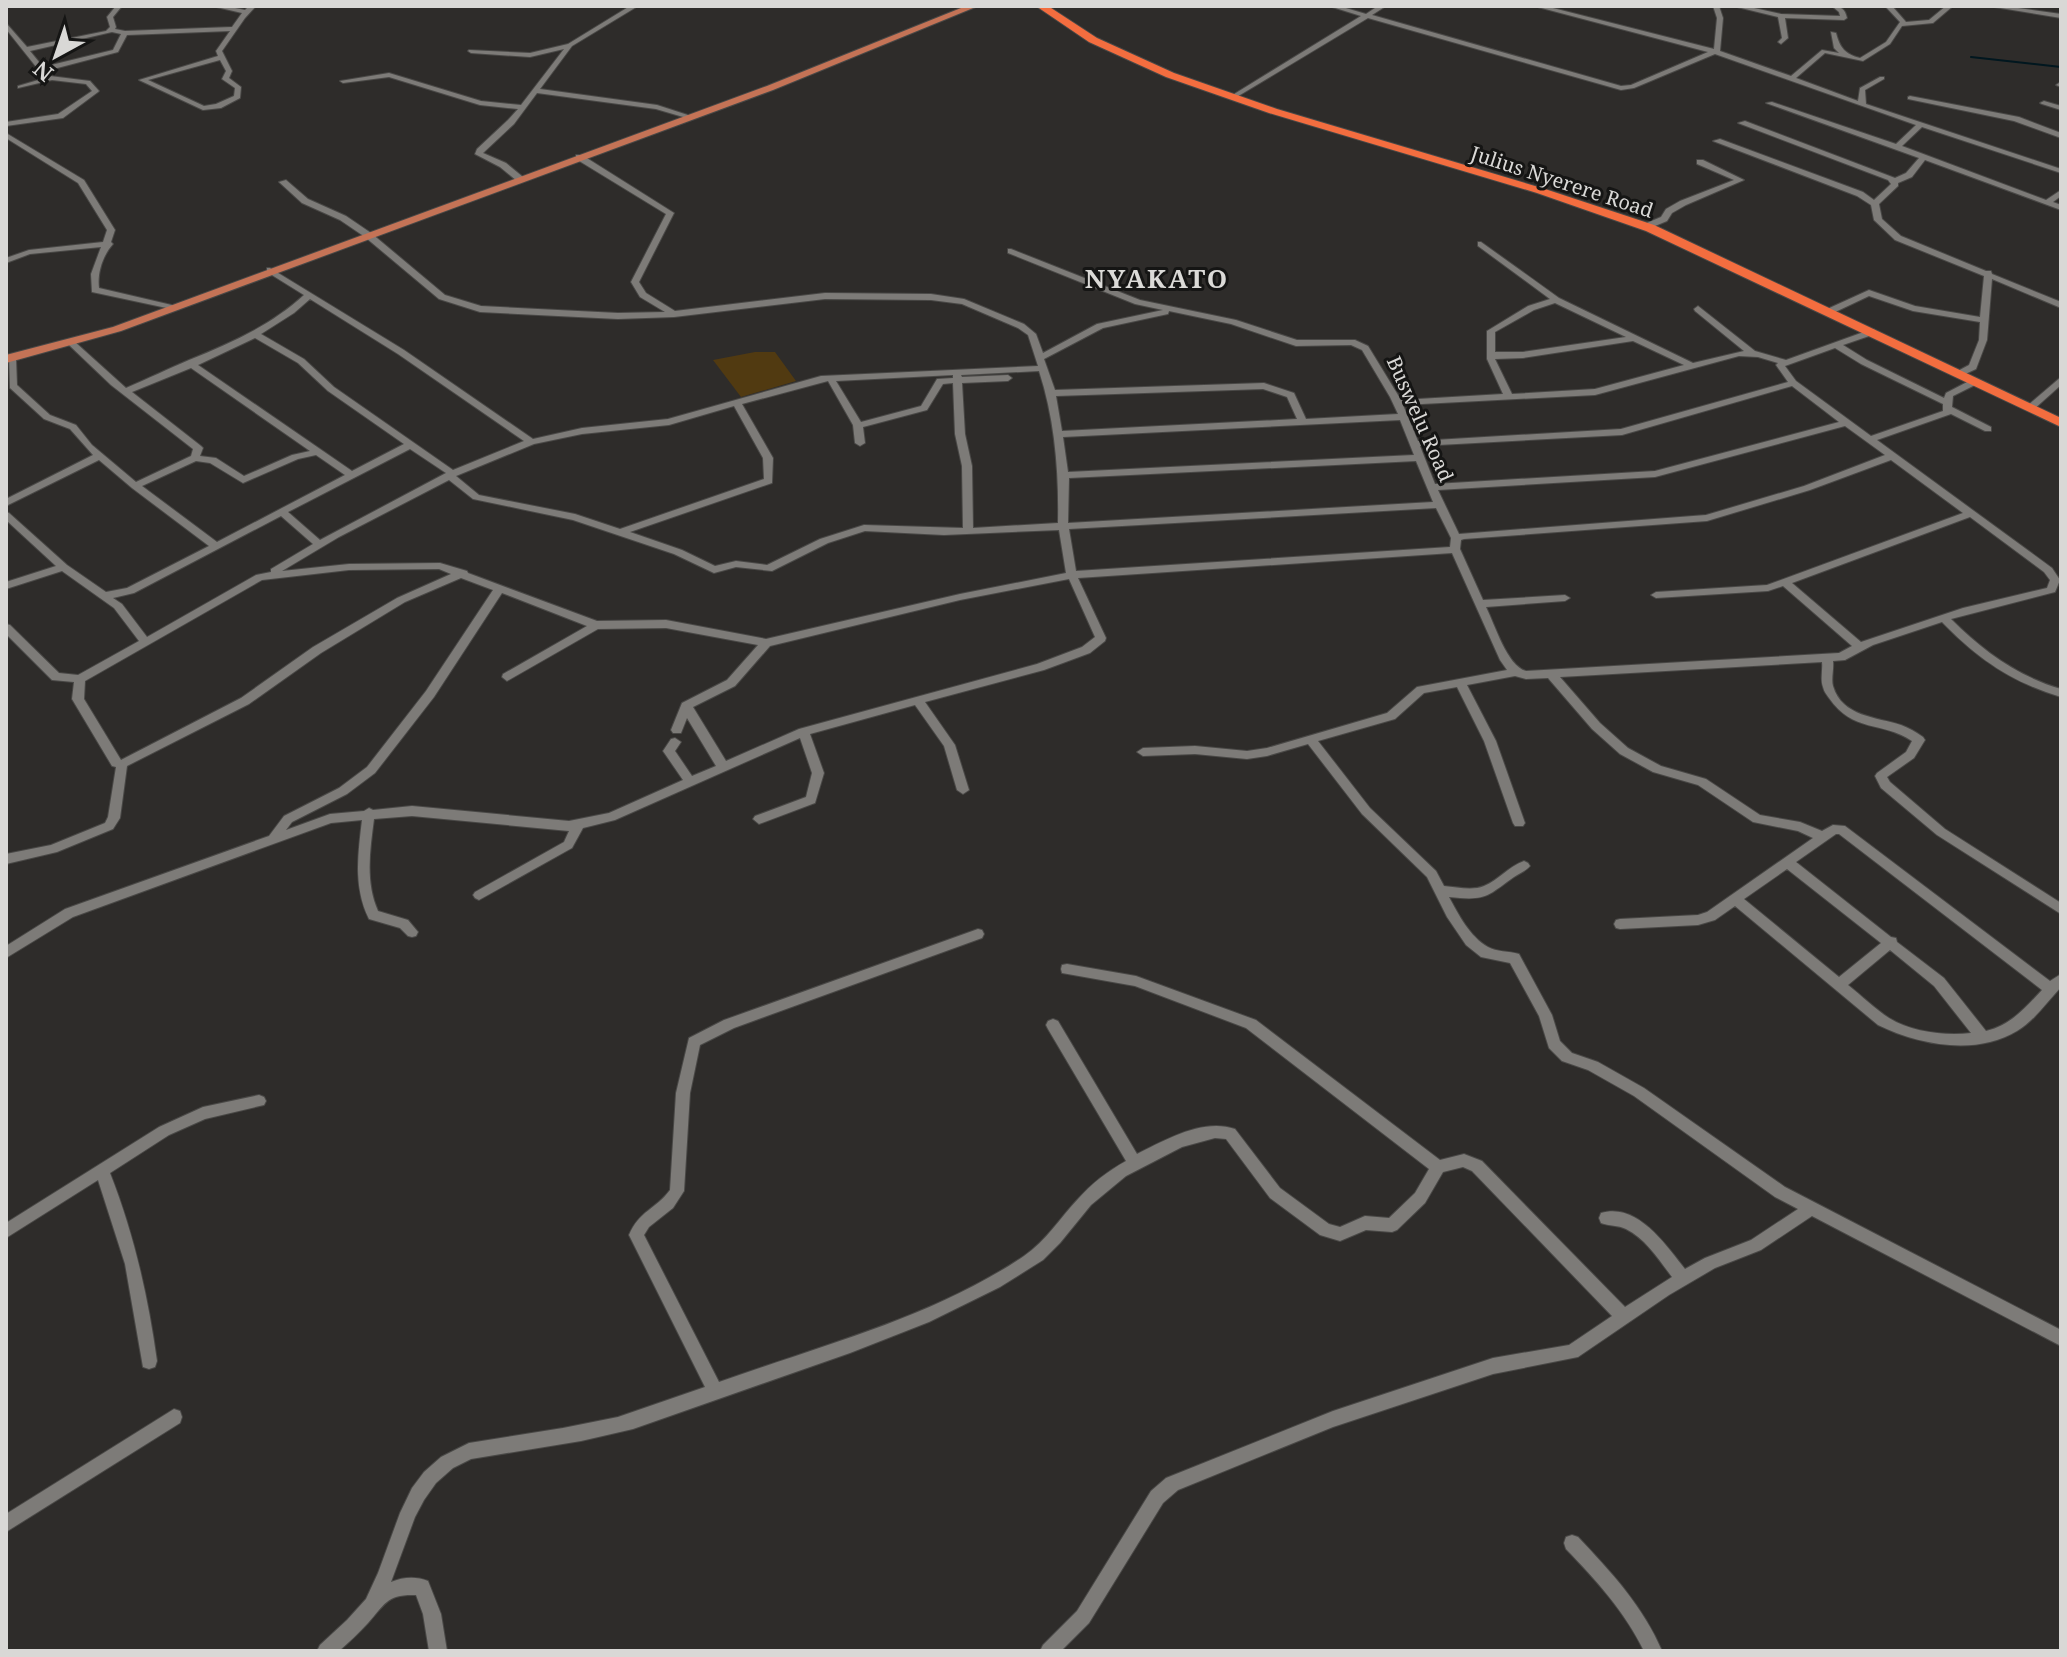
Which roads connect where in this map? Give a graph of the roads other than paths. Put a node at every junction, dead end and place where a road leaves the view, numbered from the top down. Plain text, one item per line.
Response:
1 (119, 6) edge
2 (215, 6) edge
3 (253, 6) edge
4 (635, 6) edge
5 (974, 6) edge
6 (1041, 6) edge
7 (1332, 6) edge
8 (1383, 6) edge
9 (1537, 6) edge
10 (1716, 6) edge
11 (1736, 6) edge
12 (1835, 6) edge
13 (1888, 6) edge
14 (1947, 6) edge
15 (1991, 6) edge
16 (246, 12) junction
17 (1368, 16) junction
18 (1781, 16) junction
19 (2061, 16) edge
20 (1903, 22) junction
21 (6, 25) edge
22 (231, 29) junction
23 (111, 30) junction
24 (125, 33) junction
25 (1833, 33) dead end
26 (1781, 42) dead end
27 (570, 45) junction
28 (25, 50) junction
29 (471, 51) dead end
30 (1716, 52) junction
31 (222, 57) junction
32 (1848, 57) junction
33 (44, 69) junction
34 (1792, 78) junction
35 (1882, 78) dead end
36 (50, 79) junction
37 (343, 81) dead end
38 (20, 87) dead end
39 (534, 90) junction
40 (1233, 97) junction
41 (1910, 98) dead end
42 (1770, 103) dead end
43 (2044, 103) dead end
44 (1862, 105) junction
45 (523, 107) junction
46 (2061, 108) edge
47 (690, 117) junction
48 (1742, 123) dead end
49 (6, 124) edge
50 (1920, 125) junction
51 (6, 135) edge
52 (2061, 136) edge
53 (1717, 141) dead end
54 (1897, 147) junction
55 (1924, 156) junction
56 (579, 157) junction
57 (1700, 162) dead end
58 (2061, 171) edge
59 (520, 179) junction
60 (1895, 181) junction
61 (283, 182) dead end
62 (2061, 192) edge
63 (2048, 202) junction
64 (1875, 204) junction
65 (2061, 208) edge
66 (1645, 227) junction
67 (368, 235) junction
68 (109, 244) junction
69 (1481, 244) dead end
70 (1011, 251) dead end
71 (6, 261) edge
72 (270, 270) junction
73 (1988, 273) junction
74 (308, 296) junction
75 (1556, 300) junction
76 (2061, 305) edge
77 (173, 308) junction
78 (1698, 309) dead end
79 (1173, 311) junction
80 (1828, 312) junction
81 (674, 314) junction
82 (1985, 320) junction
83 (1872, 332) junction
84 (256, 335) junction
85 (1632, 339) junction
86 (72, 344) junction
87 (1835, 344) junction
88 (1752, 353) junction
89 (1491, 355) junction
90 (9, 358) edge
91 (1784, 362) junction
92 (190, 363) junction
93 (1693, 366) junction
94 (1043, 368) junction
95 (1959, 374) junction
96 (957, 375) junction
97 (830, 378) junction
98 (2061, 380) edge
99 (1974, 382) junction
100 (1793, 383) junction
101 (127, 391) junction
102 (1051, 393) junction
103 (1508, 396) junction
104 (736, 402) junction
105 (1398, 403) junction
106 (1947, 406) junction
107 (2030, 408) junction
108 (1402, 417) junction
109 (1848, 422) junction
110 (1303, 423) junction
111 (2061, 423) edge
112 (858, 425) junction
113 (1988, 429) dead end
114 (1058, 434) junction
115 (1872, 439) junction
116 (531, 442) junction
117 (860, 443) dead end
118 (1413, 444) junction
119 (408, 446) junction
120 (317, 452) junction
121 (99, 456) junction
122 (1892, 456) junction
123 (195, 458) junction
124 (1419, 458) junction
125 (351, 475) junction
126 (451, 475) junction
127 (1064, 475) junction
128 (135, 486) junction
129 (1431, 487) junction
130 (6, 503) edge
131 (1439, 505) junction
132 (282, 512) junction
133 (1972, 513) junction
134 (6, 515) edge
135 (1063, 526) junction
136 (968, 531) junction
137 (621, 532) junction
138 (319, 544) junction
139 (1456, 544) junction
140 (216, 546) junction
141 (63, 567) junction
142 (273, 572) junction
143 (465, 573) junction
144 (1072, 575) junction
145 (2058, 581) edge
146 (1785, 583) junction
147 (6, 586) edge
148 (499, 589) junction
149 (130, 591) junction
150 (1656, 595) dead end
151 (104, 596) junction
152 (1565, 598) dead end
153 (1482, 604) junction
154 (118, 606) junction
155 (1944, 618) junction
156 (596, 625) junction
157 (6, 628) edge
158 (145, 642) junction
159 (766, 643) junction
160 (1860, 647) junction
161 (1827, 659) junction
162 (1515, 672) junction
163 (1552, 675) junction
164 (507, 677) dead end
165 (80, 679) junction
166 (1460, 682) junction
167 (2061, 693) edge
168 (918, 701) junction
169 (686, 706) junction
170 (803, 732) junction
171 (1310, 739) junction
172 (1143, 752) dead end
173 (122, 764) junction
174 (723, 767) junction
175 (690, 782) junction
176 (963, 790) dead end
177 (369, 813) junction
178 (759, 819) dead end
179 (1519, 823) dead end
180 (578, 825) junction
181 (275, 836) junction
182 (1824, 837) junction
183 (6, 859) edge
184 (1788, 863) junction
185 (1524, 866) dead end
186 (1442, 891) junction
187 (479, 895) dead end
188 (1736, 900) junction
189 (2061, 909) edge
190 (1620, 924) dead end
191 (412, 932) dead end
192 (978, 934) dead end
193 (1891, 942) junction
194 (6, 953) edge
195 (1067, 969) dead end
196 (2061, 979) edge
197 (1839, 985) junction
198 (2050, 989) junction
199 (1053, 1025) dead end
200 (1983, 1038) junction
201 (259, 1101) dead end
202 (1136, 1165) junction
203 (1438, 1167) junction
204 (102, 1171) junction
205 (1810, 1209) junction
206 (1606, 1218) dead end
207 (6, 1231) edge
208 (1683, 1279) junction
209 (1624, 1317) junction
210 (2061, 1338) edge
211 (149, 1361) dead end
212 (715, 1391) junction
213 (174, 1417) dead end
214 (6, 1524) edge
215 (1572, 1543) dead end
216 (376, 1598) junction
217 (326, 1651) edge
218 (438, 1651) edge
219 (1049, 1651) edge
220 (1653, 1651) edge

1 - 23 street
2 - 16 street
3 - 16 street
4 - 27 street
5 - 47 main road
6 - 40 highway, Julius Nyerere Road
7 - 17 street
8 - 17 street
9 - 30 street
10 - 30 street
11 - 18 street
12 - 18 street
13 - 20 street
14 - 20 street
15 - 19 street
16 - 22 street
17 - 30 street
17 - 40 street
18 - 26 street
20 - 32 street
21 - 28 street
22 - 24 street
22 - 31 street
23 - 24 street
23 - 28 street
24 - 33 street
25 - 32 street
27 - 29 street
27 - 39 street
28 - 33 street
30 - 34 street
31 - 31 street
32 - 34 street
33 - 36 street
34 - 44 street
35 - 44 street
36 - 38 street
36 - 49 street
37 - 45 street
39 - 45 street
39 - 47 street
40 - 66 highway, Julius Nyerere Road
41 - 52 street
42 - 54 street
43 - 46 street
44 - 50 street
45 - 59 street
47 - 56 main road
48 - 60 street
50 - 54 street
50 - 58 street
51 - 68 street
53 - 64 street
54 - 55 street
55 - 60 street
55 - 63 street
56 - 59 main road
56 - 81 street
57 - 66 street
59 - 67 main road
60 - 64 street
61 - 67 street
62 - 63 street
63 - 65 street
64 - 73 street
66 - 80 highway, Julius Nyerere Road
67 - 72 main road
67 - 81 street
68 - 71 street
68 - 77 street
69 - 75 street
70 - 79 street, Buswelu Road
72 - 74 street
72 - 77 main road
73 - 76 street
73 - 82 street
74 - 84 street
74 - 116 street
75 - 85 street
75 - 89 street
77 - 86 main road
78 - 88 street
79 - 94 street
79 - 105 street, Buswelu Road
80 - 82 street
80 - 83 highway, Julius Nyerere Road
81 - 94 street
82 - 95 street
83 - 87 street
83 - 95 highway, Julius Nyerere Road
84 - 92 street
84 - 119 street
85 - 89 street
85 - 93 street
86 - 90 main road
86 - 101 street
87 - 91 street
87 - 106 street
88 - 91 street
88 - 93 street
89 - 103 street
90 - 121 street
91 - 100 street
92 - 101 street
92 - 120 street
93 - 103 street
94 - 96 street
94 - 102 street
95 - 99 highway, Julius Nyerere Road
96 - 97 street
96 - 112 street
96 - 136 street
97 - 104 street
97 - 112 street
98 - 107 street
99 - 106 street
99 - 107 highway, Julius Nyerere Road
100 - 109 street
100 - 118 street
101 - 123 street
102 - 110 street
102 - 114 street
103 - 105 street
104 - 116 street
104 - 137 street
105 - 108 street, Buswelu Road
106 - 113 street
106 - 115 street
107 - 111 highway, Julius Nyerere Road
108 - 110 street
108 - 118 street, Buswelu Road
109 - 115 street
109 - 129 street
110 - 114 street
112 - 117 street
114 - 127 street
115 - 122 street
116 - 126 street
118 - 124 street, Buswelu Road
119 - 125 street
119 - 126 street
120 - 123 street
120 - 125 street
121 - 128 street
121 - 130 street
122 - 133 street
122 - 139 street
123 - 128 street
124 - 127 street
124 - 129 street, Buswelu Road
125 - 132 street
126 - 137 street
126 - 138 street
127 - 135 street
128 - 140 street
129 - 131 street, Buswelu Road
131 - 135 street
131 - 139 street, Buswelu Road
132 - 138 street
132 - 140 street
133 - 145 street
133 - 146 street
134 - 141 street
135 - 136 street
135 - 144 street
136 - 137 street
138 - 142 street
139 - 144 street
139 - 153 street, Buswelu Road
140 - 149 street
141 - 147 street
141 - 151 street
142 - 143 street
142 - 158 street
143 - 148 street
143 - 173 street
144 - 159 street
144 - 168 street
145 - 155 street
146 - 150 street
146 - 160 street
148 - 156 street
148 - 181 street
149 - 151 street
149 - 154 street
151 - 154 street
152 - 153 street
153 - 162 street, Buswelu Road
154 - 158 street
155 - 160 street
155 - 167 street
156 - 159 street
156 - 164 street
157 - 165 street
158 - 165 street
159 - 169 street
160 - 161 street
161 - 163 street
161 - 189 street
162 - 163 street
162 - 166 street
163 - 182 street
165 - 173 street
166 - 171 street
166 - 179 street
168 - 170 street
168 - 176 street
169 - 174 street
169 - 175 street
170 - 174 street
170 - 178 street
171 - 172 street
171 - 186 street
173 - 183 street
174 - 175 street
175 - 180 street
177 - 180 street
177 - 181 street
177 - 191 street
180 - 187 street
181 - 194 street
182 - 184 street
182 - 198 street
184 - 188 street
184 - 193 street
185 - 186 street
186 - 205 street
188 - 190 street
188 - 197 street
192 - 212 street
193 - 197 street
193 - 200 street
195 - 203 street
196 - 198 street
197 - 200 street
198 - 200 street
199 - 202 street
201 - 204 street
202 - 203 street
202 - 212 street
203 - 209 street
204 - 207 street
204 - 211 street
205 - 208 street
205 - 210 street
206 - 208 street
208 - 209 street
209 - 219 street
212 - 216 street
213 - 214 street
215 - 220 street
216 - 217 street
216 - 218 street

